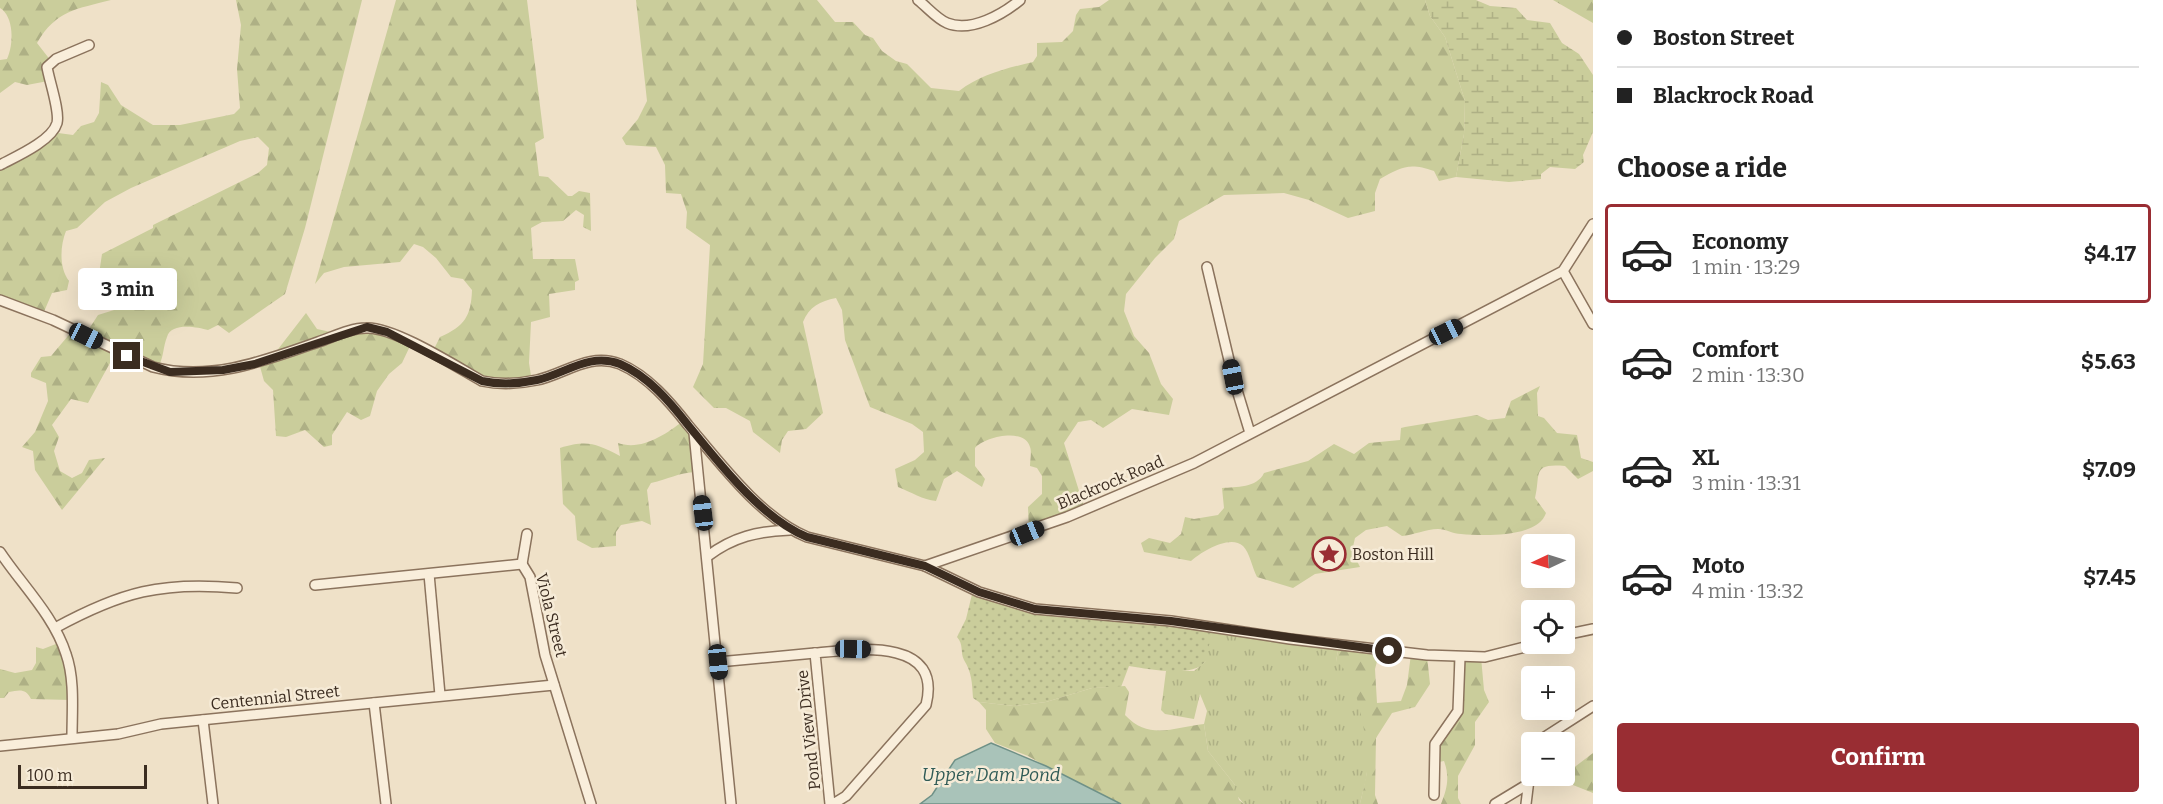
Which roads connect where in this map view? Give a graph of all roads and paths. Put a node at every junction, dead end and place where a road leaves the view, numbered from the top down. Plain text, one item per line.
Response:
1 (918, 0) edge
2 (1020, 0) edge
3 (89, 45) dead end
4 (0, 165) edge
5 (1593, 224) edge
6 (1207, 267) dead end
7 (1563, 271) junction
8 (1, 303) edge
9 (1593, 324) edge
10 (694, 432) junction
11 (1250, 433) junction
12 (790, 530) junction
13 (527, 534) dead end
14 (0, 552) edge
15 (708, 556) junction
16 (522, 564) junction
17 (925, 566) junction
18 (429, 574) junction
19 (315, 585) dead end
20 (237, 588) dead end
21 (55, 628) junction
22 (1593, 629) edge
23 (1575, 633) edge
24 (1521, 648) edge
25 (815, 652) junction
26 (1460, 657) junction
27 (718, 662) junction
28 (554, 685) junction
29 (440, 695) junction
30 (374, 703) junction
31 (1593, 706) edge
32 (203, 720) junction
33 (1553, 732) edge
34 (72, 737) junction
35 (0, 746) edge
36 (1525, 786) edge
37 (1528, 786) edge
38 (1434, 795) dead end
39 (213, 804) edge
40 (386, 804) edge
41 (591, 804) edge
42 (731, 804) edge
43 (831, 804) edge
44 (1495, 804) edge
45 (1526, 804) edge

1 - 2 street
3 - 4 street
5 - 7 street
6 - 11 street
7 - 9 street
7 - 11 street, Blackrock Road
8 - 10 street
10 - 12 street
10 - 15 street
11 - 17 street, Blackrock Road
12 - 15 street
12 - 17 street
13 - 16 street
14 - 21 street
15 - 27 street
16 - 18 street, Viola Street
16 - 28 street, Viola Street
17 - 26 street
18 - 19 street, Viola Street
18 - 29 street
20 - 21 street
21 - 34 street
22 - 23 street
24 - 26 street
25 - 27 street, Pond View Drive
25 - 43 street, Pond View Drive
25 - 43 street, Pond View Drive
26 - 38 street
27 - 42 street
28 - 29 street, Centennial Street
28 - 41 street, Viola Street
29 - 30 street, Centennial Street
30 - 32 street, Centennial Street
30 - 40 street
31 - 33 street
32 - 34 street, Centennial Street
32 - 39 street
34 - 35 street, Centennial Street
36 - 44 street
37 - 45 street

